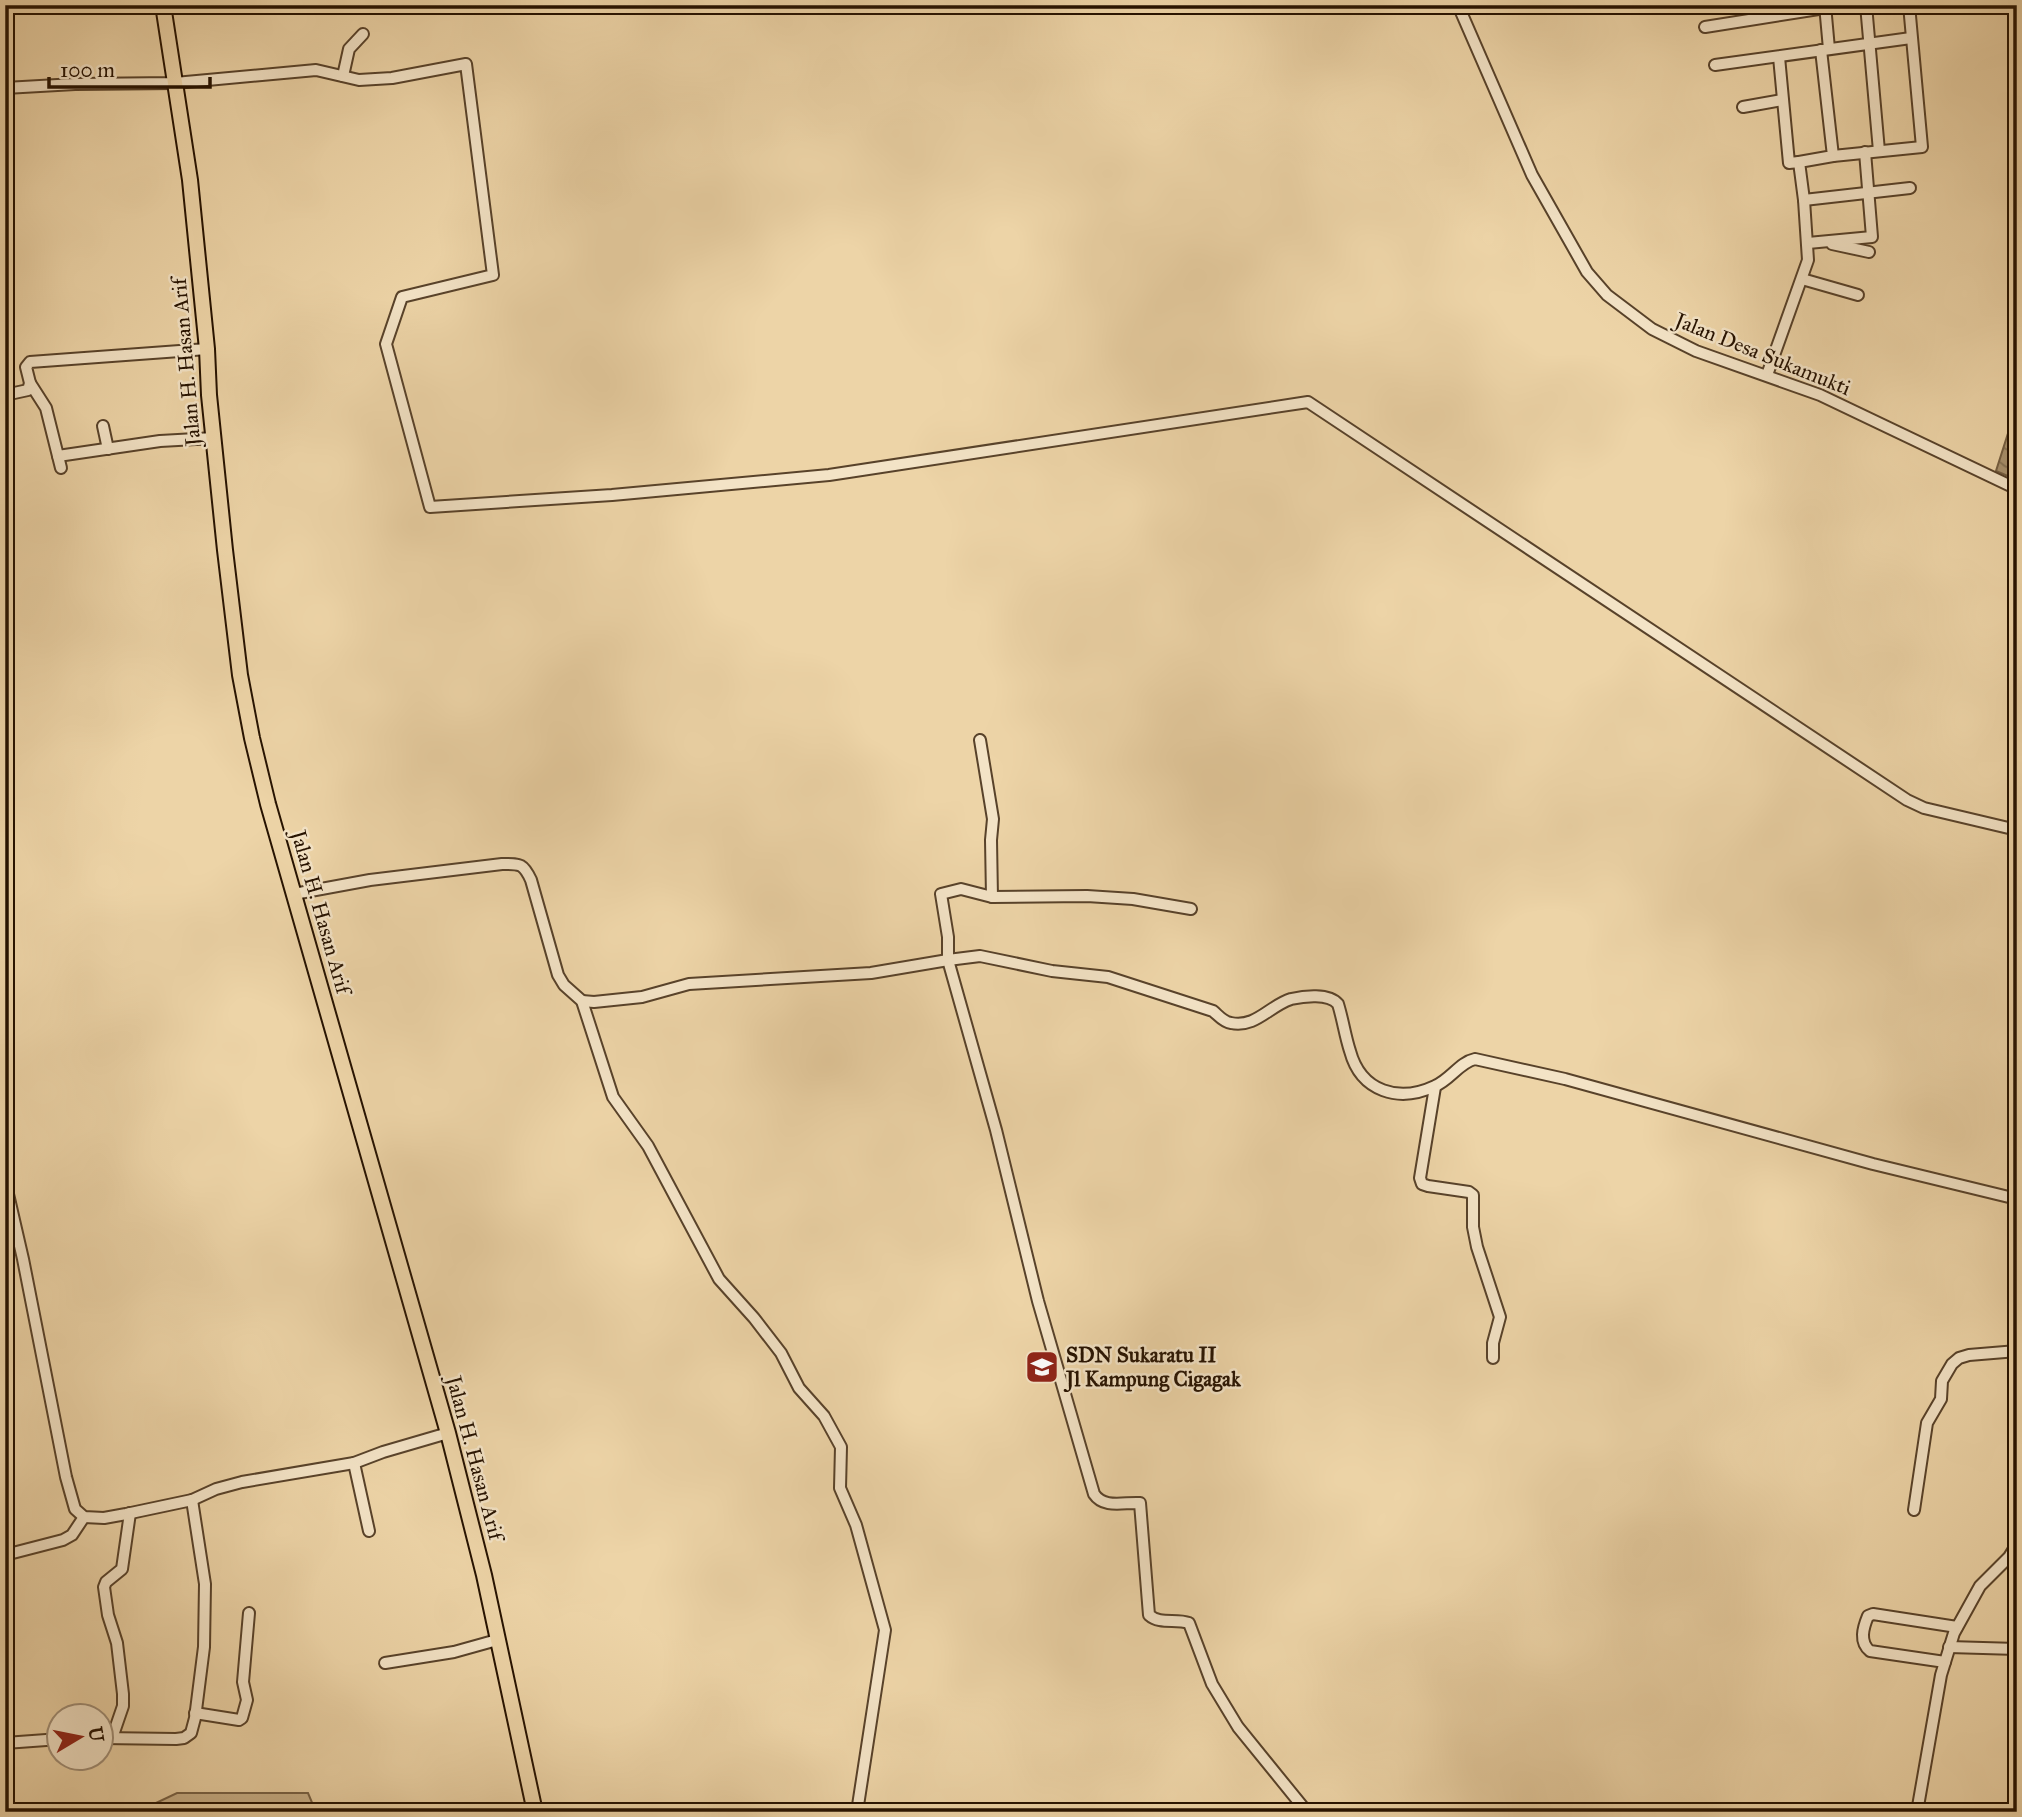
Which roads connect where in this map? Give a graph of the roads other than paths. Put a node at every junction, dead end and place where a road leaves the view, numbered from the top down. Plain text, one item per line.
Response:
1 (163, 5) edge
2 (1458, 5) edge
3 (1866, 5) edge
4 (1909, 5) edge
5 (1825, 7) edge
6 (1705, 27) dead end
7 (363, 34) dead end
8 (1911, 38) junction
9 (1870, 43) junction
10 (1825, 49) junction
11 (1779, 57) junction
12 (1715, 65) dead end
13 (343, 76) junction
14 (174, 79) junction
15 (5, 88) edge
16 (1782, 100) junction
17 (1743, 107) dead end
18 (1879, 151) junction
19 (1865, 152) junction
20 (1833, 156) junction
21 (1799, 162) junction
22 (1910, 188) dead end
23 (1868, 192) junction
24 (1804, 200) junction
25 (1823, 242) junction
26 (1808, 243) junction
27 (1869, 253) dead end
28 (1802, 279) junction
29 (1858, 295) dead end
30 (208, 349) junction
31 (1767, 375) junction
32 (30, 383) junction
33 (5, 396) edge
34 (103, 426) dead end
35 (214, 438) junction
36 (108, 449) junction
37 (58, 456) junction
38 (61, 468) dead end
39 (2017, 489) edge
40 (980, 740) dead end
41 (2017, 830) edge
42 (294, 894) junction
43 (992, 897) junction
44 (1191, 909) dead end
45 (948, 960) junction
46 (582, 1001) junction
47 (1435, 1087) junction
48 (5, 1181) edge
49 (2017, 1199) edge
50 (2017, 1351) edge
51 (1493, 1358) dead end
52 (448, 1433) junction
53 (354, 1463) junction
54 (192, 1500) junction
55 (1914, 1510) dead end
56 (130, 1513) junction
57 (84, 1517) junction
58 (369, 1531) dead end
59 (2017, 1544) edge
60 (5, 1555) edge
61 (249, 1614) dead end
62 (1957, 1627) junction
63 (497, 1640) junction
64 (1950, 1647) junction
65 (2017, 1648) edge
66 (1945, 1662) junction
67 (386, 1663) dead end
68 (195, 1713) junction
69 (116, 1720) edge
70 (116, 1738) edge
71 (46, 1740) edge
72 (5, 1742) edge
73 (535, 1812) edge
74 (858, 1812) edge
75 (1307, 1812) edge
76 (1917, 1812) edge

1 - 14 main road, Jalan H. Hasan Arif
2 - 31 street, Jalan Desa Sukamukti
3 - 9 street
4 - 8 street
5 - 6 street
5 - 10 street
7 - 13 street
8 - 9 street
8 - 18 street
9 - 10 street
9 - 18 street
10 - 11 street
10 - 20 street
11 - 12 street
11 - 16 street
13 - 14 street
13 - 41 street
14 - 15 street
14 - 30 main road, Jalan H. Hasan Arif
16 - 17 street
16 - 21 street
18 - 19 street
19 - 20 street
19 - 23 street
20 - 21 street
21 - 24 street
22 - 23 street
23 - 24 street
23 - 25 street
24 - 26 street
25 - 26 street
25 - 27 street
26 - 28 street
28 - 29 street
28 - 31 street
30 - 32 street
30 - 35 main road, Jalan H. Hasan Arif
31 - 39 street, Jalan Desa Sukamukti
32 - 33 street
32 - 37 street
34 - 36 street
35 - 36 street
35 - 42 main road, Jalan H. Hasan Arif
36 - 37 street
37 - 38 street
40 - 43 street
42 - 46 street
42 - 52 main road, Jalan H. Hasan Arif
43 - 44 street
43 - 45 street
45 - 46 street
45 - 47 street
45 - 75 street
46 - 74 street
47 - 49 street
47 - 51 street
48 - 57 street
50 - 55 street
52 - 53 street
52 - 63 main road, Jalan H. Hasan Arif
53 - 54 street
53 - 58 street
54 - 56 street
54 - 68 street
56 - 57 street
56 - 69 street
57 - 60 street
59 - 62 street
61 - 68 street
62 - 64 street
62 - 66 street
63 - 67 street
63 - 73 main road, Jalan H. Hasan Arif
64 - 65 street
64 - 66 street
66 - 76 street
68 - 70 street
71 - 72 street

